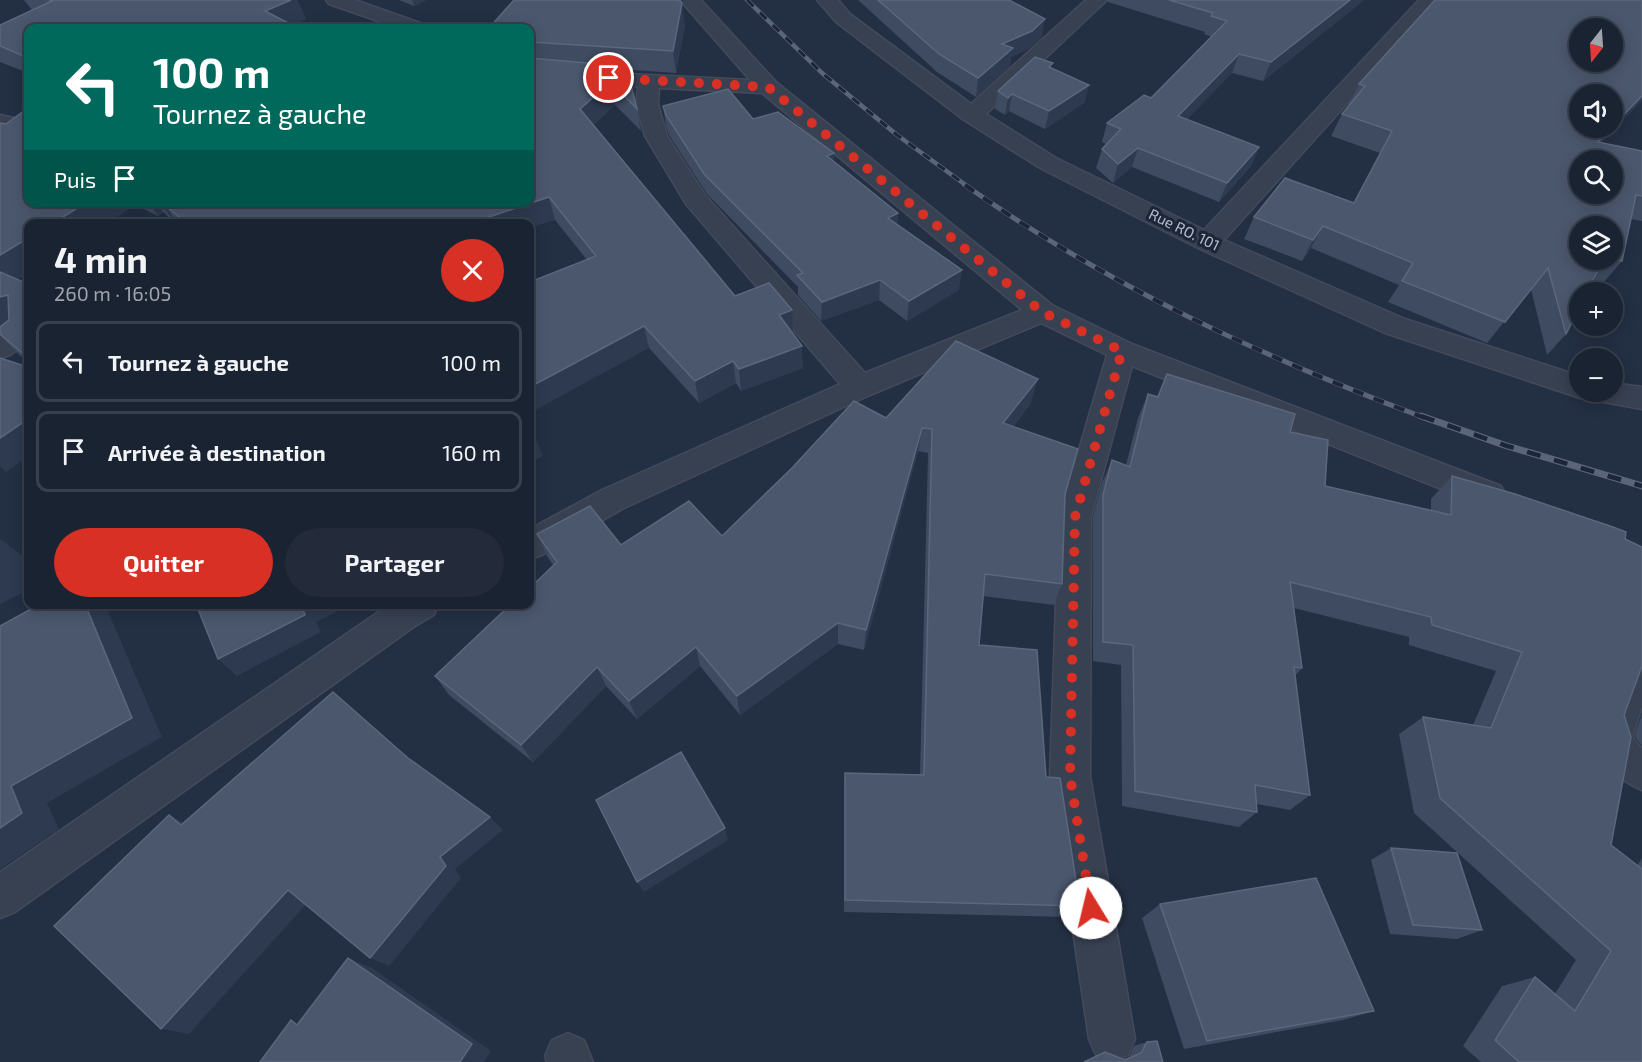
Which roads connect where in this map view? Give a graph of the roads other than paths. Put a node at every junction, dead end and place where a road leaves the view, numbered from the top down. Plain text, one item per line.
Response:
1 (336, 0) edge
2 (690, 0) edge
3 (827, 0) edge
4 (1097, 0) edge
5 (1430, 0) edge
6 (405, 24) edge
7 (606, 78) edge
8 (649, 81) junction
9 (768, 87) junction
10 (972, 115) junction
11 (0, 122) edge
12 (24, 127) edge
13 (1207, 242) junction
14 (1042, 312) junction
15 (1122, 351) junction
16 (1569, 383) edge
17 (860, 387) junction
18 (1623, 395) edge
19 (1642, 398) edge
20 (1509, 503) edge
21 (534, 543) edge
22 (414, 609) edge
23 (1642, 655) edge
24 (1642, 771) edge
25 (0, 897) edge
26 (1112, 1039) dead end

1 - 6 street
2 - 9 street
3 - 10 street, Rue RO. 101
4 - 10 street
5 - 13 street
7 - 8 street
8 - 9 street
8 - 17 street
9 - 14 street
10 - 13 street, Rue RO. 101
11 - 12 street
13 - 16 street, Rue RO. 101
14 - 15 street
14 - 17 street
15 - 20 street
15 - 26 street
17 - 21 street
18 - 19 street
22 - 25 street
23 - 24 street

